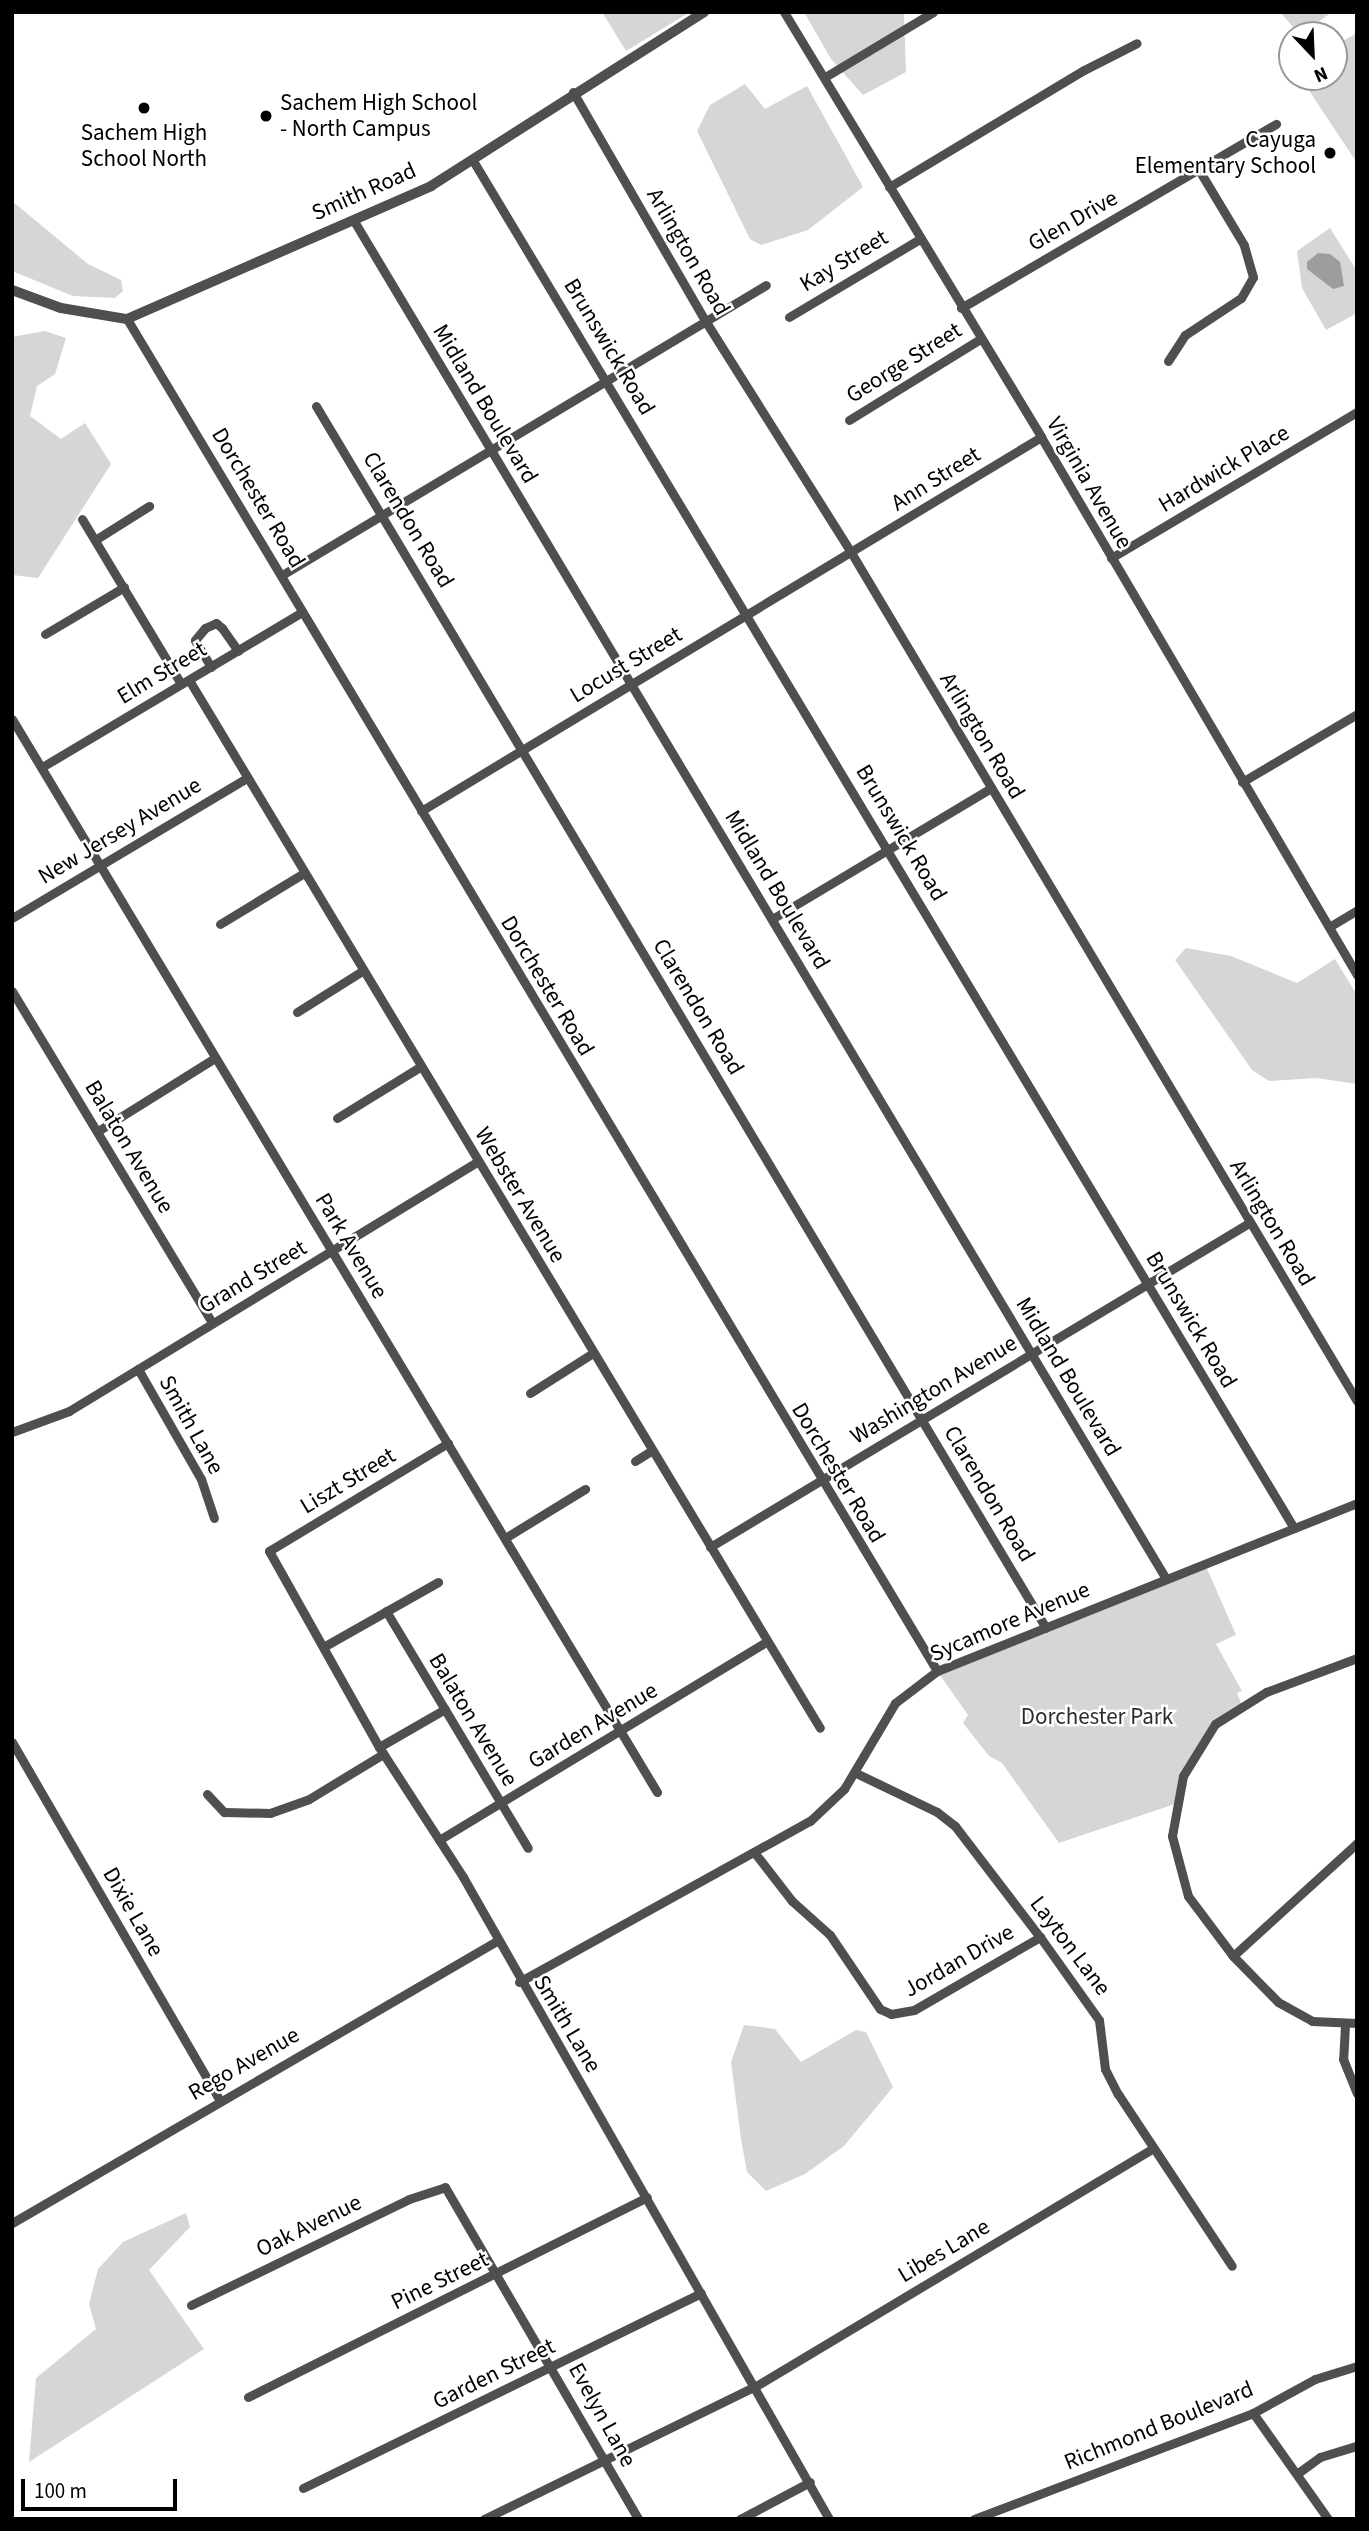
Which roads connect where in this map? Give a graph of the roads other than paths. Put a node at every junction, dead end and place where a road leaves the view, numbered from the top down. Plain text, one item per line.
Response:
1 (704, 12) edge
2 (785, 12) edge
3 (933, 12) edge
4 (1137, 43) dead end
5 (825, 77) junction
6 (573, 92) junction
7 (1276, 124) dead end
8 (472, 159) junction
9 (1199, 170) junction
10 (890, 187) junction
11 (354, 221) junction
12 (920, 239) junction
13 (766, 285) dead end
14 (12, 290) edge
15 (961, 308) junction
16 (789, 317) dead end
17 (127, 319) junction
18 (706, 321) junction
19 (980, 339) junction
20 (1168, 361) dead end
21 (607, 382) junction
22 (316, 406) dead end
23 (1355, 417) edge
24 (849, 420) dead end
25 (1041, 437) junction
26 (491, 452) junction
27 (149, 506) dead end
28 (383, 516) junction
29 (82, 519) dead end
30 (95, 540) junction
31 (852, 554) junction
32 (1111, 558) junction
33 (282, 575) junction
34 (124, 587) junction
35 (302, 612) junction
36 (747, 614) junction
37 (46, 635) dead end
38 (238, 651) junction
39 (211, 667) junction
40 (185, 682) junction
41 (630, 684) junction
42 (1357, 714) edge
43 (12, 719) edge
44 (524, 749) junction
45 (42, 767) junction
46 (247, 778) junction
47 (1242, 782) junction
48 (990, 788) junction
49 (421, 811) junction
50 (887, 849) junction
51 (102, 865) junction
52 (304, 873) junction
53 (1357, 910) edge
54 (12, 918) edge
55 (772, 919) junction
56 (220, 924) dead end
57 (1329, 927) junction
58 (362, 971) junction
59 (1357, 975) edge
60 (12, 991) edge
61 (297, 1012) dead end
62 (215, 1058) junction
63 (420, 1067) junction
64 (337, 1118) dead end
65 (98, 1131) junction
66 (478, 1161) junction
67 (1250, 1223) junction
68 (332, 1252) junction
69 (1147, 1285) junction
70 (212, 1323) junction
71 (593, 1353) junction
72 (1032, 1354) junction
73 (154, 1359) joint
74 (138, 1369) junction
75 (530, 1393) dead end
76 (1357, 1401) edge
77 (922, 1419) junction
78 (12, 1432) edge
79 (448, 1443) junction
80 (651, 1451) junction
81 (635, 1461) dead end
82 (820, 1480) junction
83 (584, 1489) dead end
84 (1357, 1503) edge
85 (214, 1518) dead end
86 (1294, 1528) junction
87 (505, 1538) junction
88 (710, 1547) junction
89 (269, 1551) joint
90 (1166, 1579) junction
91 (438, 1582) dead end
92 (386, 1612) junction
93 (1046, 1628) junction
94 (766, 1642) junction
95 (325, 1646) junction
96 (1357, 1658) edge
97 (937, 1671) junction
98 (445, 1709) junction
99 (820, 1728) dead end
100 (622, 1731) junction
101 (12, 1742) edge
102 (381, 1750) junction
103 (856, 1773) junction
104 (657, 1792) dead end
105 (207, 1794) dead end
106 (500, 1804) junction
107 (439, 1840) junction
108 (1357, 1843) edge
109 (528, 1848) dead end
110 (754, 1852) junction
111 (1040, 1937) junction
112 (497, 1941) junction
113 (1233, 1956) junction
114 (519, 1982) junction
115 (1357, 2024) edge
116 (1345, 2025) junction
117 (1357, 2093) edge
118 (220, 2101) junction
119 (1153, 2148) junction
120 (445, 2186) joint
121 (647, 2197) junction
122 (12, 2223) edge
123 (1232, 2266) dead end
124 (499, 2274) junction
125 (701, 2293) junction
126 (191, 2305) dead end
127 (553, 2366) junction
128 (1357, 2366) edge
129 (756, 2386) junction
130 (248, 2397) dead end
131 (1253, 2413) junction
132 (1357, 2446) edge
133 (604, 2461) junction
134 (1298, 2473) junction
135 (810, 2482) junction
136 (303, 2488) dead end
137 (484, 2519) edge
138 (638, 2519) edge
139 (740, 2519) edge
140 (829, 2519) edge
141 (974, 2519) edge
142 (1328, 2519) edge

1 - 6 street, Smith Road
2 - 5 street, Virginia Avenue
3 - 5 street
4 - 10 street
5 - 10 street, Virginia Avenue
6 - 8 street, Smith Road
6 - 18 street, Arlington Road
7 - 9 street, Glen Drive
8 - 11 street, Smith Road
8 - 21 street, Brunswick Road
9 - 15 street, Glen Drive
9 - 20 street
10 - 12 street, Virginia Avenue
11 - 17 street, Smith Road
11 - 26 street, Midland Boulevard
12 - 15 street, Virginia Avenue
12 - 16 street, Kay Street
13 - 18 street
14 - 17 street
15 - 19 street, Virginia Avenue
17 - 33 street, Dorchester Road
18 - 21 street
18 - 31 street, Arlington Road
19 - 24 street, George Street
19 - 25 street, Virginia Avenue
21 - 26 street
21 - 36 street, Brunswick Road
22 - 28 street, Clarendon Road
23 - 32 street, Hardwick Place
25 - 31 street, Ann Street
25 - 32 street, Virginia Avenue
26 - 28 street
26 - 41 street, Midland Boulevard
27 - 30 street
28 - 33 street
28 - 44 street, Clarendon Road
29 - 30 street, Webster Avenue
30 - 34 street, Webster Avenue
31 - 36 street, Locust Street
31 - 48 street, Arlington Road
32 - 47 street, Virginia Avenue
33 - 35 street, Dorchester Road
34 - 37 street
34 - 40 street, Webster Avenue
35 - 38 street, Elm Street
35 - 49 street, Dorchester Road
36 - 41 street, Locust Street
36 - 50 street, Brunswick Road
38 - 39 street, Elm Street
38 - 39 street
39 - 40 street, Elm Street
40 - 45 street, Elm Street
40 - 46 street, Webster Avenue
41 - 44 street, Locust Street
41 - 55 street, Midland Boulevard
42 - 47 street
43 - 45 street, Park Avenue
44 - 49 street, Locust Street
44 - 77 street, Clarendon Road
45 - 51 street, Park Avenue
46 - 51 street, New Jersey Avenue
46 - 52 street, Webster Avenue
47 - 57 street, Virginia Avenue
48 - 50 street
48 - 67 street, Arlington Road
49 - 82 street, Dorchester Road
50 - 55 street
50 - 69 street, Brunswick Road
51 - 54 street, New Jersey Avenue
51 - 62 street, Park Avenue
52 - 56 street
52 - 58 street, Webster Avenue
53 - 57 street
55 - 72 street, Midland Boulevard
57 - 59 street, Virginia Avenue
58 - 61 street
58 - 63 street, Webster Avenue
60 - 65 street, Balaton Avenue
62 - 65 street
62 - 68 street, Park Avenue
63 - 64 street
63 - 66 street, Webster Avenue
65 - 70 street, Balaton Avenue
66 - 68 street, Grand Street
66 - 71 street, Webster Avenue
67 - 69 street, Washington Avenue
67 - 76 street, Arlington Road
68 - 70 street, Grand Street
68 - 79 street, Park Avenue
69 - 72 street, Washington Avenue
69 - 86 street, Brunswick Road
70 - 73 street, Grand Street
71 - 75 street
71 - 80 street, Webster Avenue
72 - 77 street, Washington Avenue
72 - 90 street, Midland Boulevard
73 - 74 street, Smith Lane
74 - 78 street
74 - 85 street, Smith Lane
77 - 82 street, Washington Avenue
77 - 93 street, Clarendon Road
79 - 87 street, Park Avenue
79 - 89 street, Liszt Street
80 - 81 street
80 - 88 street, Webster Avenue
82 - 88 street, Washington Avenue
82 - 97 street, Dorchester Road
83 - 87 street
84 - 86 street, Sycamore Avenue
86 - 90 street, Sycamore Avenue
87 - 100 street, Park Avenue
88 - 94 street, Webster Avenue
89 - 95 street, Smith Lane
90 - 93 street, Sycamore Avenue
91 - 92 street
92 - 95 street
92 - 98 street, Balaton Avenue
93 - 97 street, Sycamore Avenue
94 - 99 street, Webster Avenue
94 - 100 street, Garden Avenue
95 - 102 street, Smith Lane
96 - 113 street
97 - 103 street, Sycamore Avenue
98 - 102 street
98 - 106 street, Balaton Avenue
100 - 104 street, Park Avenue
100 - 106 street, Garden Avenue
101 - 118 street, Dixie Lane
102 - 105 street
102 - 107 street, Smith Lane
103 - 110 street, Sycamore Avenue
103 - 111 street, Layton Lane
106 - 107 street, Garden Avenue
106 - 109 street, Balaton Avenue
107 - 112 street, Smith Lane
108 - 113 street
110 - 111 street, Jordan Drive
110 - 114 street, Sycamore Avenue
111 - 119 street, Layton Lane
112 - 114 street, Smith Lane
112 - 118 street, Rego Avenue
113 - 116 street
114 - 121 street, Smith Lane
115 - 116 street
116 - 117 street
118 - 122 street, Rego Avenue
119 - 123 street, Layton Lane
119 - 129 street, Libes Lane
120 - 124 street, Evelyn Lane
120 - 126 street, Oak Avenue
121 - 124 street, Pine Street
121 - 125 street, Smith Lane
124 - 127 street, Evelyn Lane
124 - 130 street, Pine Street
125 - 127 street, Garden Street
125 - 129 street, Smith Lane
127 - 133 street, Evelyn Lane
127 - 136 street, Garden Street
128 - 131 street, Richmond Boulevard
129 - 133 street, Libes Lane
129 - 135 street, Smith Lane
131 - 134 street
131 - 141 street, Richmond Boulevard
132 - 134 street
133 - 137 street, Libes Lane
133 - 138 street, Evelyn Lane
134 - 142 street
135 - 139 street
135 - 140 street, Smith Lane

